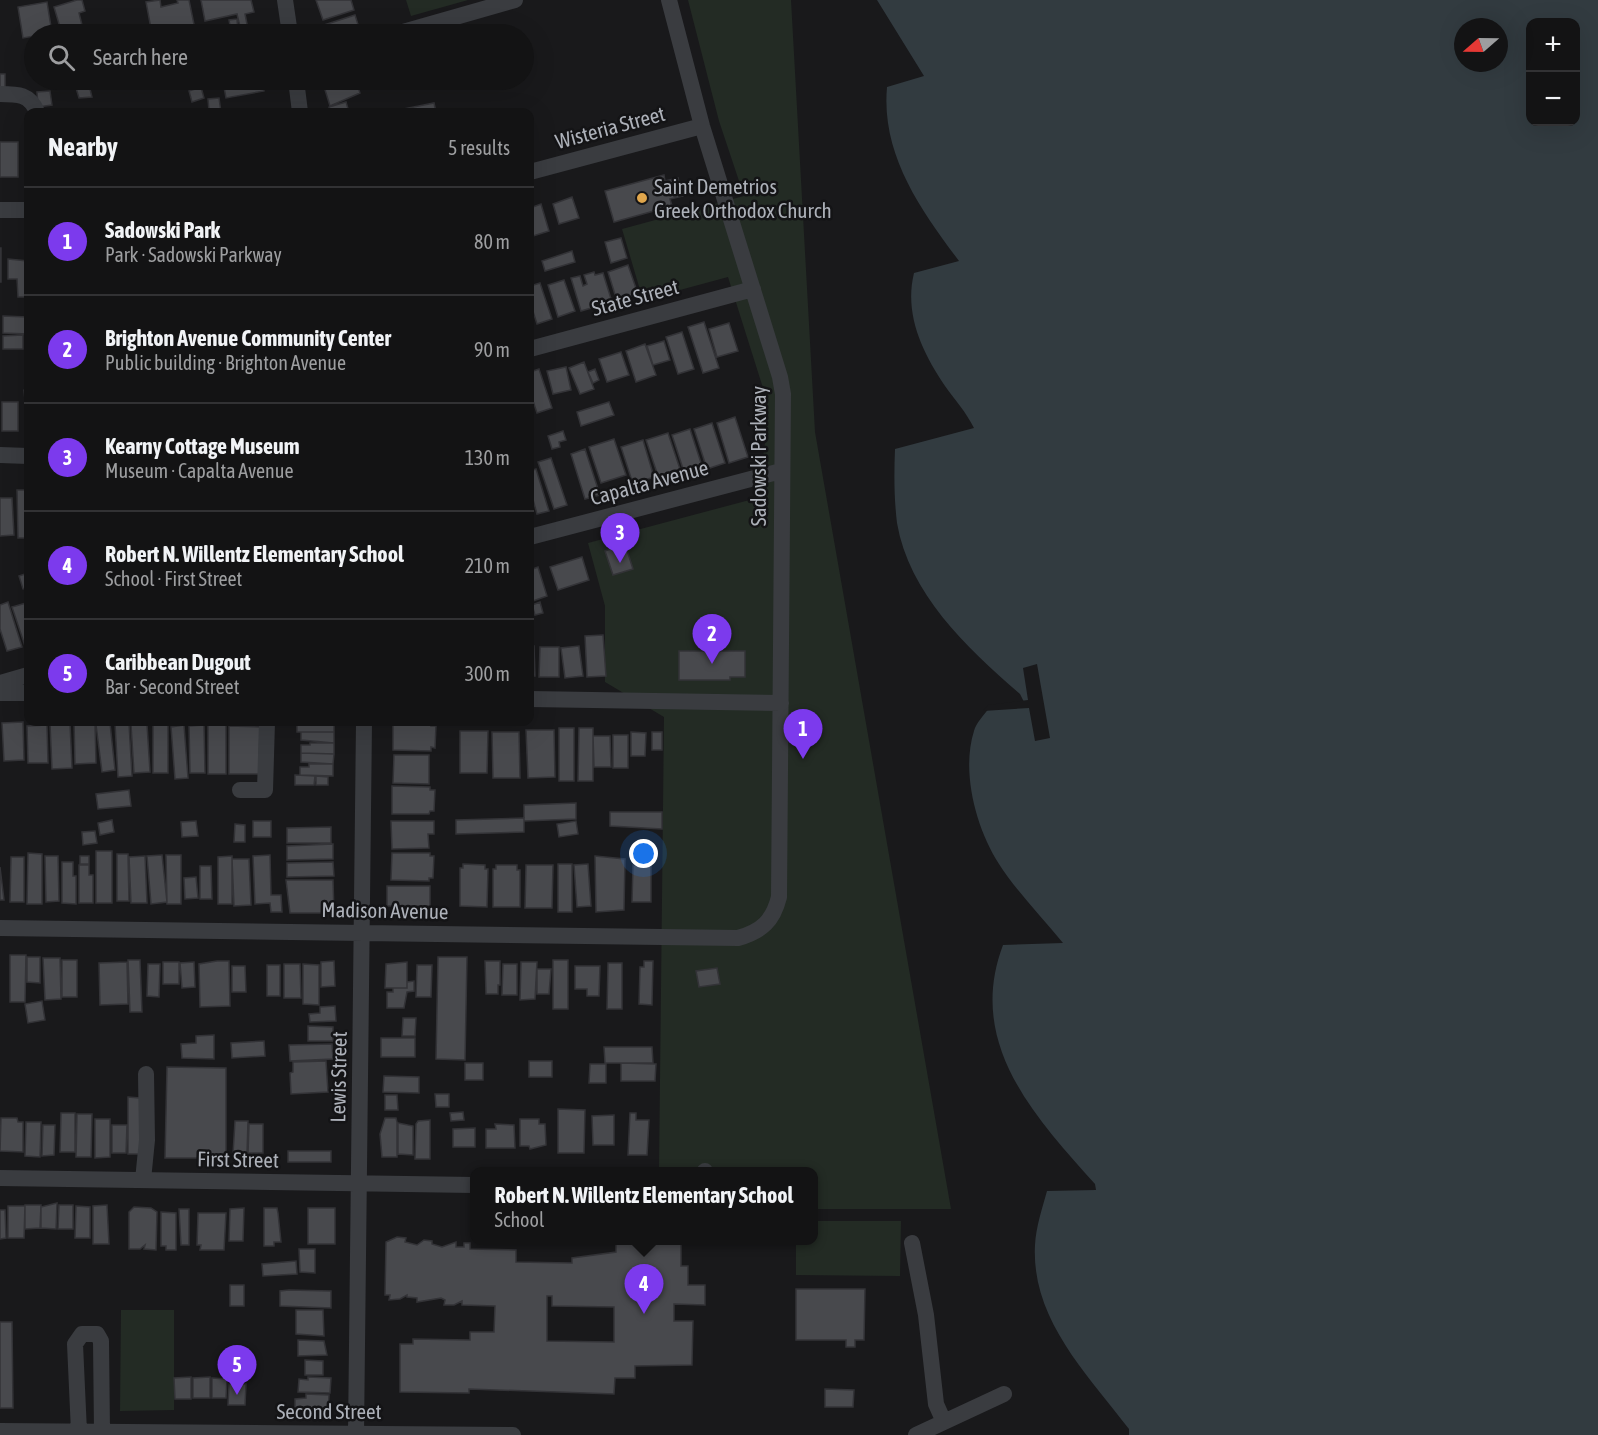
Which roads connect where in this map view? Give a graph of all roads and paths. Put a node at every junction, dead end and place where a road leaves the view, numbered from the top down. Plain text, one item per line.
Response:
1 (285, 0) edge
2 (515, 0) edge
3 (669, 0) edge
4 (289, 24) edge
5 (431, 24) edge
6 (297, 90) edge
7 (0, 94) edge
8 (36, 108) edge
9 (300, 108) edge
10 (702, 126) junction
11 (534, 171) edge
12 (0, 210) edge
13 (24, 210) edge
14 (753, 289) junction
15 (534, 348) edge
16 (0, 455) edge
17 (24, 456) edge
18 (781, 471) junction
19 (534, 536) edge
20 (24, 676) edge
21 (0, 683) edge
22 (0, 693) edge
23 (24, 693) edge
24 (534, 699) edge
25 (781, 703) junction
26 (267, 726) edge
27 (364, 726) edge
28 (240, 790) dead end
29 (766, 926) joint
30 (0, 928) edge
31 (362, 932) junction
32 (147, 1074) dead end
33 (0, 1178) edge
34 (143, 1180) junction
35 (359, 1184) junction
36 (470, 1185) edge
37 (912, 1242) dead end
38 (1004, 1394) dead end
39 (944, 1422) junction
40 (0, 1431) edge
41 (79, 1432) junction
42 (102, 1432) junction
43 (356, 1434) edge
44 (513, 1435) edge
45 (916, 1435) edge

1 - 4 street
2 - 5 street
3 - 10 street, Sadowski Parkway
6 - 9 street
7 - 8 street
10 - 11 street, Wisteria Street
10 - 14 street, Sadowski Parkway
12 - 13 street
14 - 15 street, State Street
14 - 18 street, Sadowski Parkway
16 - 17 street
18 - 19 street, Capalta Avenue
18 - 25 street, Sadowski Parkway
20 - 21 street
22 - 23 street
24 - 25 street
25 - 29 street, Sadowski Parkway
26 - 28 street
27 - 31 street, Lewis Street
29 - 31 street, Madison Avenue
30 - 31 street, Madison Avenue
31 - 35 street, Lewis Street
32 - 34 street
33 - 34 street, First Street
34 - 35 street, First Street
35 - 36 street, First Street
35 - 43 street, Lewis Street
37 - 39 street
38 - 39 street
39 - 45 street
40 - 41 street, Second Street
41 - 42 street, Second Street
41 - 42 street
42 - 43 street, Second Street
43 - 44 street, Second Street

